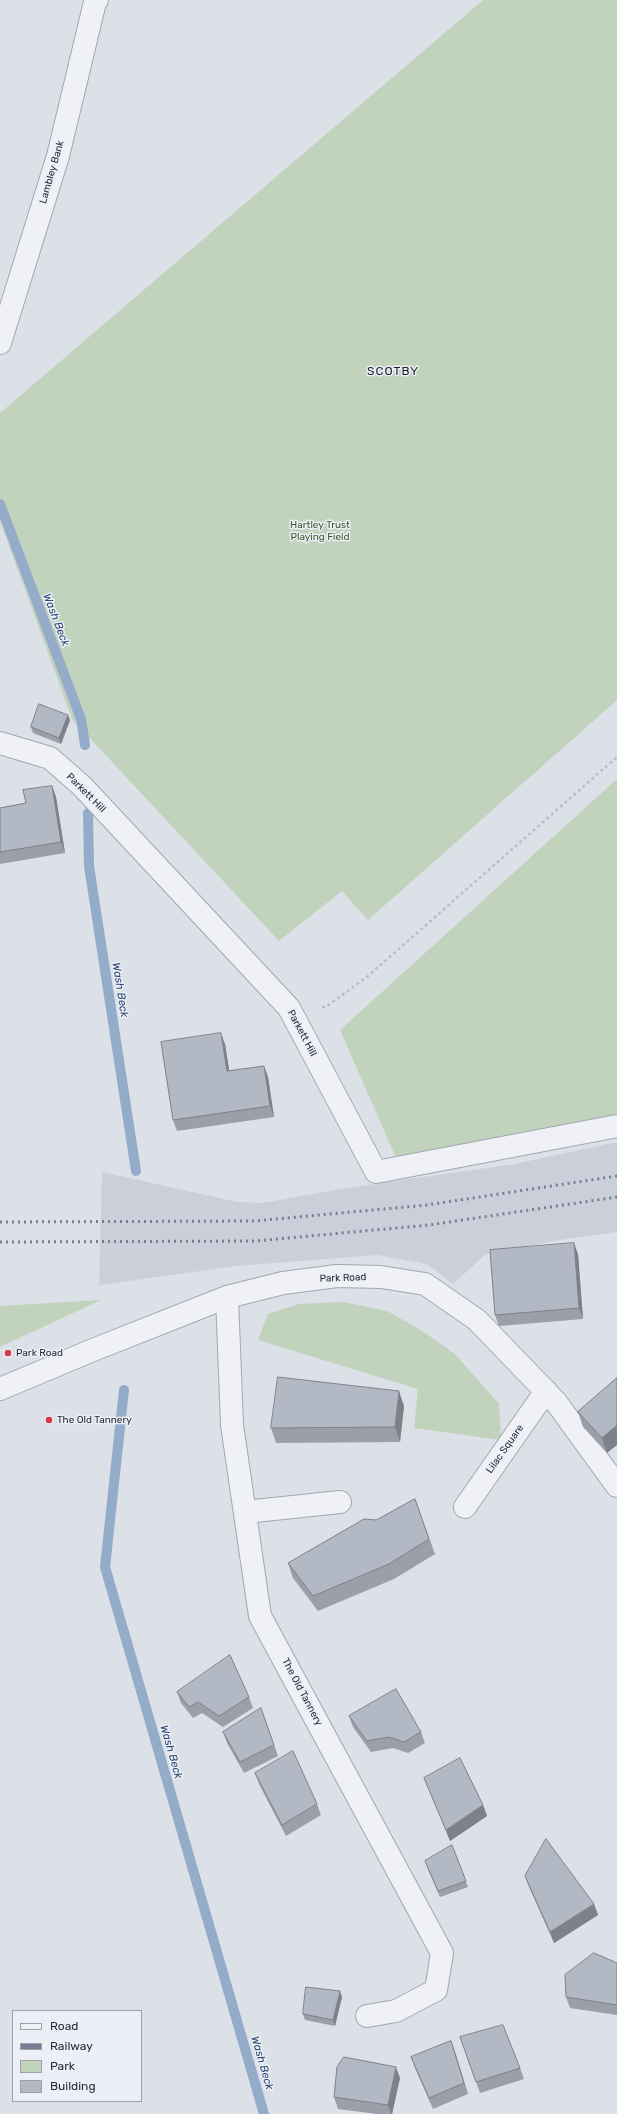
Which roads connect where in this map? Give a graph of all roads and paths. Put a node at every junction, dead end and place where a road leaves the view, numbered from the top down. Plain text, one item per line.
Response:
1 (97, 0) edge
2 (0, 343) edge
3 (0, 743) edge
4 (617, 757) edge
5 (289, 1008) junction
6 (617, 1126) edge
7 (227, 1297) junction
8 (0, 1389) edge
9 (546, 1391) junction
10 (617, 1486) edge
11 (340, 1502) dead end
12 (465, 1507) dead end
13 (245, 1512) junction
14 (367, 2016) dead end

1 - 2 street, Lambley Bank
3 - 5 street, Parkett Hill
4 - 5 path
5 - 6 street, Parkett Hill
7 - 8 street, Park Road
7 - 9 street, Park Road
7 - 13 street, The Old Tannery
9 - 10 street, Park Road
9 - 12 street, Lilac Square
11 - 13 street
13 - 14 street, The Old Tannery

